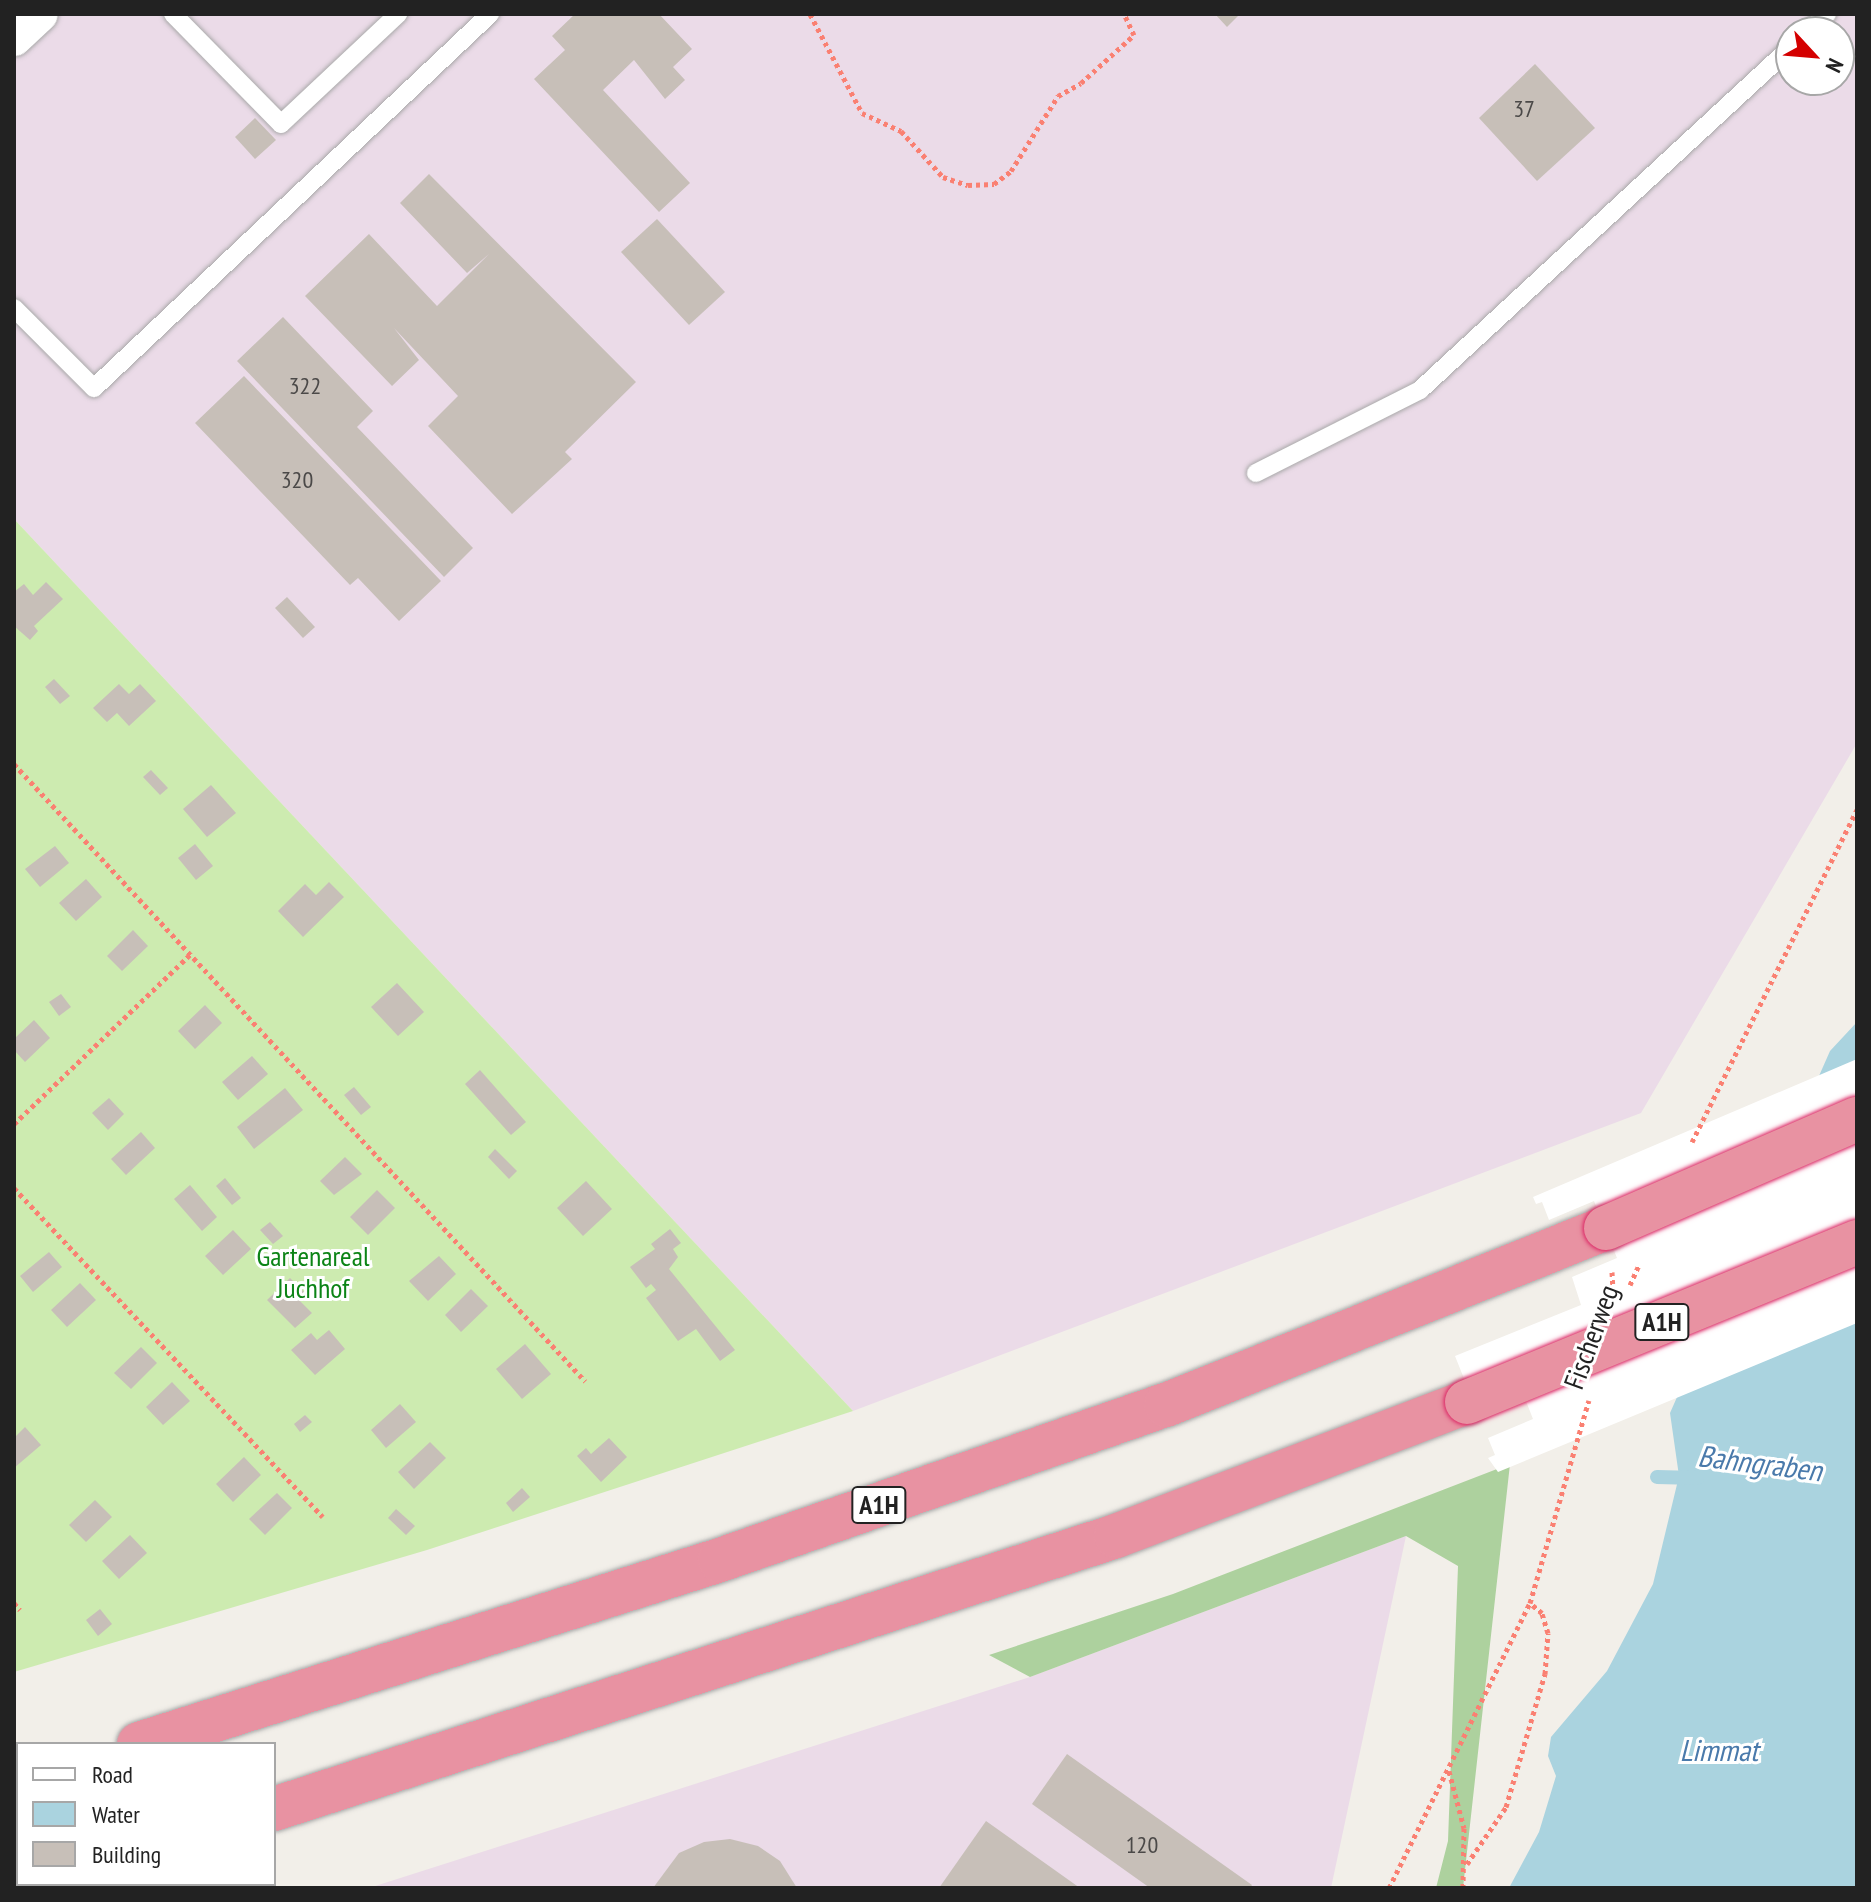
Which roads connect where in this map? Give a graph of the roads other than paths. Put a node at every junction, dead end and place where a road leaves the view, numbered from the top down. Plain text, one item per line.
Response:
1 (40, 14) edge
2 (173, 14) edge
3 (398, 14) edge
4 (490, 14) edge
5 (14, 38) edge
6 (1775, 62) edge
7 (14, 308) edge
8 (1256, 473) dead end
9 (1857, 1119) edge
10 (1857, 1242) edge
11 (145, 1742) edge
12 (276, 1808) edge

1 - 5 street
2 - 3 lane
4 - 7 lane
6 - 8 lane
9 - 11 highway, A1H, bridge
10 - 12 highway, A1H, bridge

